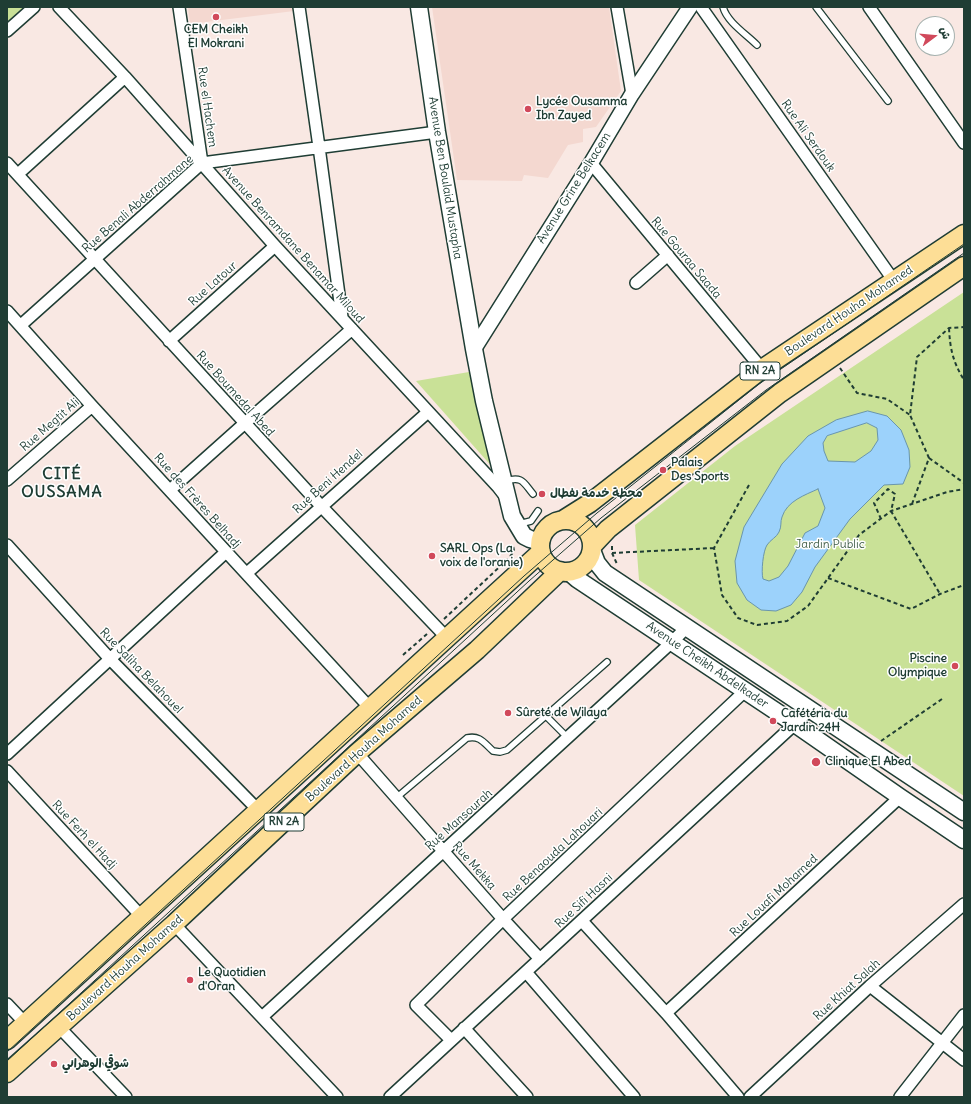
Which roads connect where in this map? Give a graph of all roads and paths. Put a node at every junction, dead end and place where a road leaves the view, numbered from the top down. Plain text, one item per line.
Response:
1 (34, 7) edge
2 (59, 7) edge
3 (179, 7) edge
4 (299, 7) edge
5 (419, 7) edge
6 (617, 7) edge
7 (690, 7) edge
8 (701, 7) edge
9 (724, 7) edge
10 (816, 7) edge
11 (869, 7) edge
12 (7, 31) edge
13 (757, 45) dead end
14 (125, 77) junction
15 (632, 94) junction
16 (888, 101) dead end
17 (437, 132) junction
18 (964, 143) edge
19 (319, 147) junction
20 (7, 163) edge
21 (202, 163) junction
22 (591, 163) junction
23 (18, 174) junction
24 (964, 234) edge
25 (275, 246) junction
26 (668, 255) junction
27 (95, 259) junction
28 (964, 266) edge
29 (894, 281) junction
30 (636, 283) dead end
31 (7, 311) edge
32 (342, 317) junction
33 (21, 326) junction
34 (964, 327) edge
35 (949, 328) junction
36 (352, 329) junction
37 (169, 341) junction
38 (474, 349) junction
39 (838, 365) dead end
40 (762, 369) junction
41 (964, 380) edge
42 (92, 406) junction
43 (428, 412) junction
44 (910, 415) junction
45 (245, 423) junction
46 (929, 458) junction
47 (7, 480) edge
48 (503, 481) junction
49 (964, 483) edge
50 (749, 485) dead end
51 (170, 490) junction
52 (964, 490) edge
53 (533, 494) dead end
54 (508, 501) junction
55 (912, 504) junction
56 (321, 506) junction
57 (538, 511) dead end
58 (892, 511) junction
59 (881, 519) junction
60 (563, 520) junction
61 (517, 525) junction
62 (512, 540) dead end
63 (614, 541) dead end
64 (7, 545) edge
65 (541, 547) junction
66 (592, 548) junction
67 (714, 548) junction
68 (226, 552) junction
69 (612, 553) junction
70 (621, 569) dead end
71 (565, 571) junction
72 (247, 573) junction
73 (828, 578) junction
74 (964, 585) edge
75 (940, 594) junction
76 (687, 627) junction
77 (442, 632) junction
78 (672, 642) junction
79 (402, 656) dead end
80 (110, 659) junction
81 (607, 662) dead end
82 (745, 691) junction
83 (942, 699) dead end
84 (370, 708) junction
85 (810, 710) junction
86 (546, 716) junction
87 (795, 724) junction
88 (568, 738) junction
89 (882, 739) dead end
90 (7, 754) edge
91 (357, 754) junction
92 (7, 771) edge
93 (900, 797) junction
94 (396, 798) junction
95 (258, 811) junction
96 (964, 812) edge
97 (964, 840) edge
98 (444, 851) junction
99 (964, 904) edge
100 (142, 917) junction
101 (503, 919) junction
102 (582, 921) junction
103 (174, 924) junction
104 (540, 959) junction
105 (526, 972) junction
106 (870, 986) junction
107 (7, 1004) edge
108 (666, 1013) junction
109 (964, 1015) edge
110 (262, 1017) junction
111 (25, 1023) junction
112 (59, 1027) junction
113 (464, 1028) junction
114 (7, 1040) edge
115 (451, 1040) junction
116 (942, 1044) junction
117 (964, 1060) edge
118 (7, 1073) edge
119 (126, 1097) edge
120 (337, 1097) edge
121 (390, 1097) edge
122 (527, 1097) edge
123 (634, 1097) edge
124 (738, 1097) edge
125 (750, 1097) edge
126 (900, 1097) edge

1 - 12 street
2 - 14 street, Avenue Benramdane Benamar Miloud
3 - 21 street, Rue el Hachem
4 - 19 street
5 - 17 main road, Avenue Ben Boulaid Mustapha
6 - 15 street
7 - 15 street, Avenue Grine Belkacem
8 - 29 street, Rue Ali Serdouk
9 - 13 lane
10 - 16 lane
11 - 18 street
14 - 21 street, Avenue Benramdane Benamar Miloud
14 - 23 street
15 - 22 street, Avenue Grine Belkacem
17 - 19 street, Rue Benali Abderrahmane
17 - 38 main road, Avenue Ben Boulaid Mustapha
19 - 21 street, Rue Benali Abderrahmane
19 - 32 street
20 - 23 street, Rue Boumedal Abed
21 - 25 street, Avenue Benramdane Benamar Miloud
21 - 27 street, Rue Benali Abderrahmane
22 - 26 street, Rue Gouraa Saada
22 - 38 street, Avenue Grine Belkacem
23 - 27 street, Rue Boumedal Abed
24 - 29 main road, Boulevard Houha Mohamed / RN 2A
25 - 32 street, Avenue Benramdane Benamar Miloud
25 - 37 street, Rue Latour
26 - 30 street
26 - 40 street, Rue Gouraa Saada
27 - 33 street, Rue Benali Abderrahmane
27 - 37 street, Rue Boumedal Abed
28 - 66 main road, RN 2A
29 - 40 main road, Boulevard Houha Mohamed / RN 2A
31 - 33 street, Rue des Frères Belhadj
32 - 36 street, Avenue Benramdane Benamar Miloud
33 - 42 street, Rue des Frères Belhadj
34 - 35 path
35 - 41 path
35 - 44 path
36 - 43 street, Avenue Benramdane Benamar Miloud
36 - 45 street
37 - 45 street, Rue Boumedal Abed
38 - 48 main road, Avenue Ben Boulaid Mustapha
39 - 44 path
40 - 60 main road, Boulevard Houha Mohamed / RN 2A
42 - 47 street, Rue Megtit Ali
42 - 51 street, Rue des Frères Belhadj
43 - 54 street, Avenue Benramdane Benamar Miloud
43 - 56 street, Rue Beni Hendel
44 - 46 path
45 - 51 street
45 - 56 street, Rue Boumedal Abed
46 - 49 path
46 - 55 path
48 - 53 lane
48 - 54 main road, Avenue Ben Boulaid Mustapha
50 - 67 path
51 - 68 street, Rue des Frères Belhadj
52 - 55 path
54 - 61 main road, Avenue Ben Boulaid Mustapha
55 - 58 path
56 - 72 street, Rue Beni Hendel
56 - 77 street, Rue Boumedal Abed
57 - 61 lane
58 - 59 path
58 - 59 path
58 - 75 path
59 - 73 path
60 - 65 main road
60 - 66 main road
61 - 65 main road
62 - 77 path
63 - 69 path
64 - 80 street, Rue Saliha Belahouel
65 - 71 main road
65 - 77 main road, Boulevard Houha Mohamed / RN 2A
66 - 71 main road
66 - 76 main road, Avenue Cheikh Abdelkader
67 - 69 path
67 - 73 path
68 - 72 street, Rue des Frères Belhadj
68 - 80 street
69 - 70 path
71 - 78 main road, Avenue Cheikh Abdelkader
71 - 91 main road, Boulevard Houha Mohamed / RN 2A
72 - 84 street, Rue des Frères Belhadj
73 - 75 path
74 - 75 path
76 - 78 street, Rue Mansourah
76 - 85 main road, Avenue Cheikh Abdelkader
77 - 79 path
77 - 84 main road, Boulevard Houha Mohamed / RN 2A
78 - 82 main road, Avenue Cheikh Abdelkader
78 - 88 street, Rue Mansourah
80 - 90 street
80 - 95 street, Rue Saliha Belahouel
81 - 86 lane
82 - 87 main road, Avenue Cheikh Abdelkader
82 - 101 street, Rue Benaouda Lahouari
83 - 89 path
84 - 95 main road, Boulevard Houha Mohamed / RN 2A
85 - 87 street, Rue Sifi Hasni
85 - 96 main road, Avenue Cheikh Abdelkader
86 - 88 lane
86 - 94 lane
87 - 93 main road, Avenue Cheikh Abdelkader
87 - 102 street, Rue Sifi Hasni
88 - 98 street, Rue Mansourah
91 - 94 street, Rue Mekka
91 - 103 main road, Boulevard Houha Mohamed / RN 2A
92 - 100 street, Rue Ferh el Hadj
93 - 97 main road, Avenue Cheikh Abdelkader
93 - 108 street, Rue Louafi Mohamed
94 - 98 street, Rue Mekka
95 - 100 main road, Boulevard Houha Mohamed / RN 2A
98 - 101 street, Rue Mekka
98 - 110 street, Rue Mansourah
99 - 106 street, Rue Khiat Salah
100 - 111 main road, Boulevard Houha Mohamed / RN 2A
101 - 104 street, Rue Mekka
101 - 115 street, Rue Benaouda Lahouari
102 - 104 street, Rue Sifi Hasni
102 - 108 street
103 - 110 street
103 - 112 main road, Boulevard Houha Mohamed / RN 2A
104 - 105 street, Rue Sifi Hasni
105 - 113 street, Rue Sifi Hasni
105 - 123 street
106 - 116 street
106 - 125 street, Rue Khiat Salah
107 - 111 street
108 - 124 street
109 - 116 street
110 - 120 street
111 - 114 main road, Boulevard Houha Mohamed / RN 2A
112 - 118 main road, Boulevard Houha Mohamed / RN 2A
112 - 119 street
113 - 115 street, Rue Sifi Hasni
113 - 122 street
115 - 121 street, Rue Sifi Hasni
116 - 117 street
116 - 126 street

